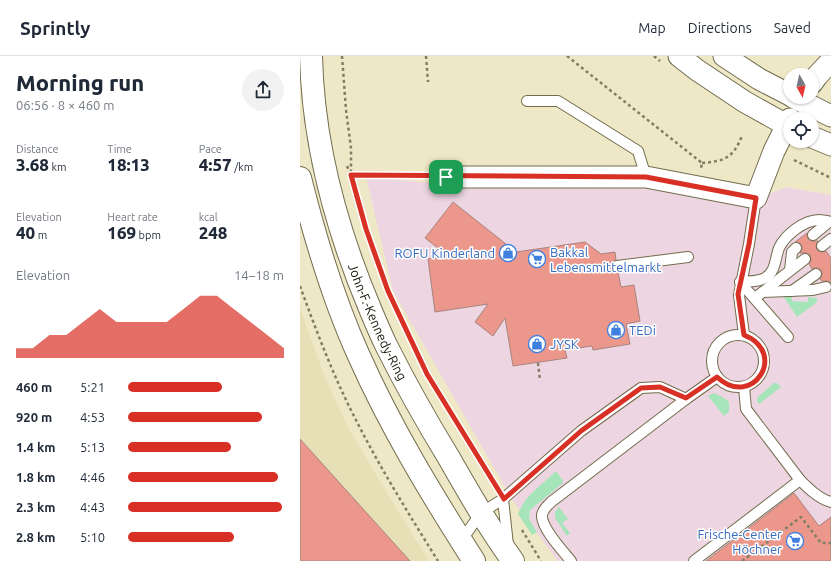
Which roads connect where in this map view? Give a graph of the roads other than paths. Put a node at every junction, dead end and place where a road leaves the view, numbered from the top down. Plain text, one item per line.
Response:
1 (310, 56) edge
2 (679, 56) edge
3 (724, 56) edge
4 (831, 61) edge
5 (819, 74) edge
6 (783, 91) edge
7 (527, 101) dead end
8 (808, 104) edge
9 (831, 116) edge
10 (783, 120) edge
11 (783, 137) edge
12 (819, 140) edge
13 (831, 145) edge
14 (446, 177) road end
15 (646, 177) junction
16 (300, 178) edge
17 (756, 198) junction
18 (830, 222) edge
19 (813, 235) dead end
20 (831, 239) edge
21 (822, 246) dead end
22 (796, 248) dead end
23 (688, 257) dead end
24 (805, 259) dead end
25 (617, 266) dead end
26 (790, 270) junction
27 (816, 274) dead end
28 (740, 282) junction
29 (826, 287) dead end
30 (792, 291) junction
31 (763, 292) junction
32 (754, 298) junction
33 (744, 335) junction
34 (788, 337) dead end
35 (717, 377) junction
36 (744, 387) junction
37 (686, 398) junction
38 (800, 480) junction
39 (504, 499) junction
40 (831, 502) edge
41 (481, 512) junction
42 (461, 541) junction
43 (511, 559) edge
44 (474, 561) edge
45 (571, 561) edge
46 (694, 561) edge

1 - 41 main road, John-F.-Kennedy-Ring
2 - 10 street
3 - 6 street
4 - 5 street
7 - 15 lane
8 - 9 street
11 - 17 street
12 - 13 street
14 - 15 street
15 - 17 street
16 - 42 main road, John-F.-Kennedy-Ring
17 - 28 lane
18 - 19 lane
18 - 28 lane
20 - 21 lane
22 - 26 lane
23 - 25 lane
24 - 26 lane
26 - 31 lane
27 - 30 lane
28 - 32 lane
28 - 33 lane
29 - 30 lane
30 - 31 lane
31 - 32 lane
32 - 34 lane
33 - 35 lane
33 - 36 lane
35 - 36 lane
35 - 37 lane
36 - 38 lane
37 - 39 lane
37 - 45 lane
38 - 40 lane
38 - 46 lane
39 - 41 lane
39 - 43 lane
41 - 42 lane
41 - 43 main road, John-F.-Kennedy-Ring
42 - 44 main road, John-F.-Kennedy-Ring

